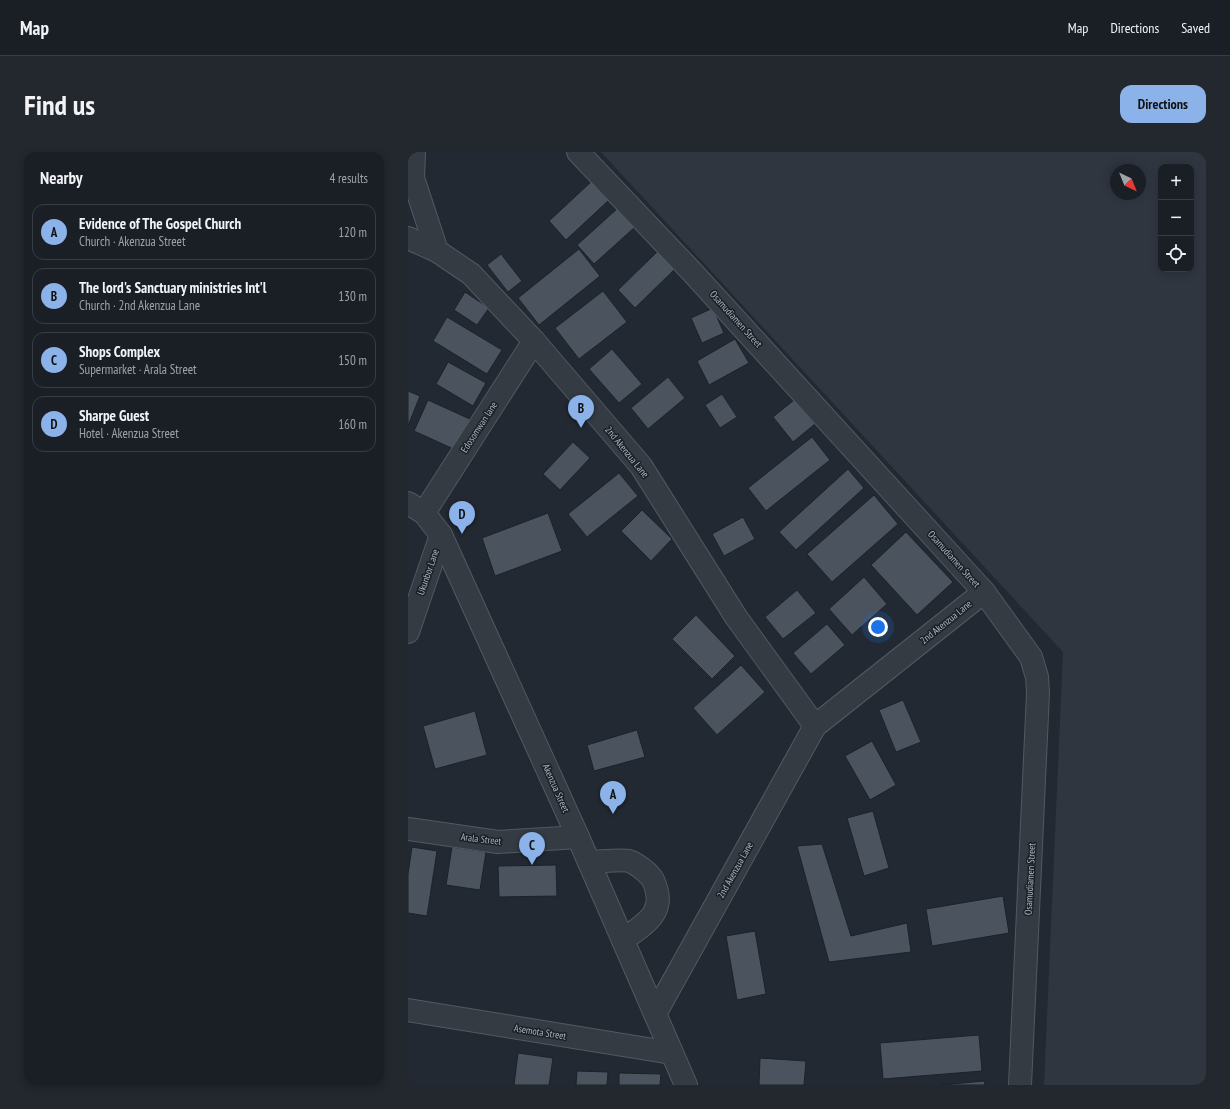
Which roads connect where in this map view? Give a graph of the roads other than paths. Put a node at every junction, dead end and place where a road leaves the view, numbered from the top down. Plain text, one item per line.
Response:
1 (414, 152) edge
2 (578, 152) edge
3 (408, 238) edge
4 (437, 251) junction
5 (534, 341) junction
6 (416, 508) edge
7 (441, 534) junction
8 (984, 592) junction
9 (408, 632) edge
10 (815, 726) junction
11 (408, 829) edge
12 (578, 837) junction
13 (589, 862) junction
14 (623, 940) junction
15 (408, 1010) edge
16 (655, 1014) junction
17 (672, 1053) junction
18 (686, 1085) edge
19 (1020, 1085) edge

1 - 4 street
2 - 8 street, Osamudiamen Street
3 - 4 street, 2nd Akenzua Lane
4 - 5 street, 2nd Akenzua Lane
5 - 6 street, Edosomwan lane
5 - 10 street, 2nd Akenzua Lane
6 - 7 street, Akenzua Street
7 - 9 street, Ukunbor Lane
7 - 12 street, Akenzua Street
8 - 10 street, 2nd Akenzua Lane
8 - 19 street, Osamudiamen Street
10 - 16 street, 2nd Akenzua Lane
11 - 12 street, Arala Street
12 - 13 street, Akenzua Street
13 - 14 street, Akenzua Street
13 - 14 street
14 - 16 street, Akenzua Street
15 - 17 street, Asemota Street
16 - 17 street, Akenzua Street
17 - 18 street, Akenzua Street

